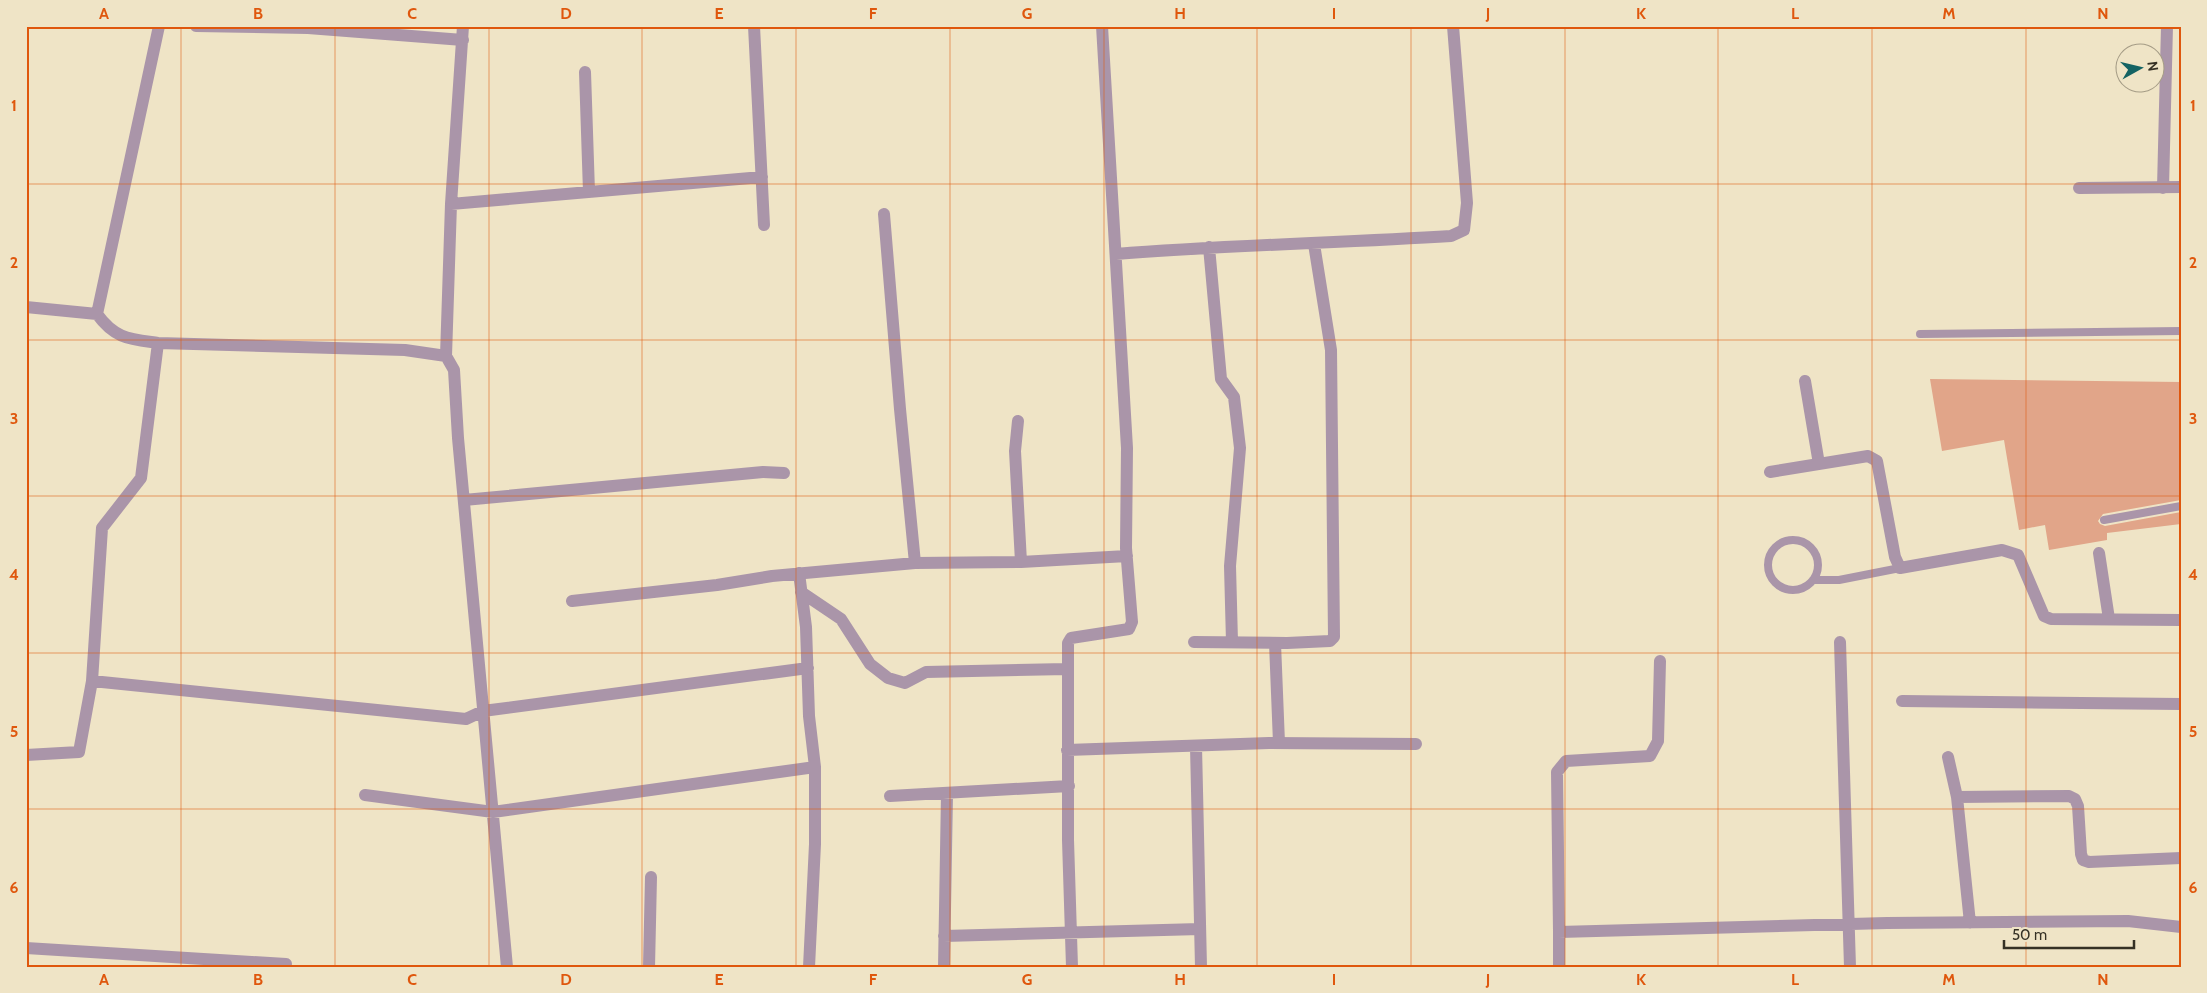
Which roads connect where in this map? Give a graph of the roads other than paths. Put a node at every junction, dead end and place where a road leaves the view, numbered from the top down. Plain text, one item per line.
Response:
1 (159, 26) edge
2 (196, 26) edge
3 (463, 26) edge
4 (754, 26) edge
5 (1102, 26) edge
6 (1454, 26) edge
7 (2167, 26) edge
8 (462, 40) junction
9 (586, 72) dead end
10 (762, 177) junction
11 (2079, 188) dead end
12 (2163, 188) junction
13 (2181, 188) edge
14 (589, 192) junction
15 (451, 204) junction
16 (884, 214) dead end
17 (764, 224) dead end
18 (1314, 244) junction
19 (1209, 247) junction
20 (1116, 254) junction
21 (26, 307) edge
22 (97, 314) junction
23 (2181, 331) edge
24 (1920, 334) dead end
25 (158, 342) junction
26 (446, 356) junction
27 (1805, 381) dead end
28 (1018, 421) dead end
29 (1819, 464) junction
30 (1770, 472) dead end
31 (784, 473) dead end
32 (464, 500) junction
33 (2181, 506) edge
34 (2104, 520) dead end
35 (2099, 553) dead end
36 (1127, 556) junction
37 (1021, 562) junction
38 (915, 563) junction
39 (1900, 568) junction
40 (799, 573) junction
41 (1813, 580) junction
42 (802, 592) junction
43 (572, 601) dead end
44 (2109, 619) junction
45 (2181, 620) edge
46 (1194, 642) dead end
47 (1232, 642) junction
48 (1840, 642) dead end
49 (1275, 643) junction
50 (1660, 661) dead end
51 (808, 668) junction
52 (1067, 669) junction
53 (92, 682) junction
54 (1902, 701) dead end
55 (2181, 704) edge
56 (483, 711) junction
57 (1279, 743) junction
58 (1416, 744) dead end
59 (1196, 746) junction
60 (1067, 750) junction
61 (26, 755) edge
62 (1948, 758) dead end
63 (815, 767) junction
64 (1069, 786) junction
65 (947, 794) junction
66 (365, 795) dead end
67 (890, 796) dead end
68 (1958, 797) junction
69 (493, 812) junction
70 (2181, 858) edge
71 (651, 877) dead end
72 (1970, 922) junction
73 (1850, 924) junction
74 (2181, 927) edge
75 (1200, 929) junction
76 (1071, 932) junction
77 (1559, 932) junction
78 (944, 936) junction
79 (26, 948) edge
80 (286, 964) dead end
81 (507, 967) edge
82 (649, 967) edge
83 (809, 967) edge
84 (944, 967) edge
85 (1072, 967) edge
86 (1201, 967) edge
87 (1559, 967) edge
88 (1850, 967) edge

1 - 22 street
2 - 8 street
3 - 8 street
4 - 10 street
5 - 20 street
6 - 18 street
7 - 12 street
8 - 15 street
9 - 14 street
10 - 14 street
10 - 17 street
11 - 12 street
12 - 13 street
14 - 15 street
15 - 26 street
16 - 38 street
18 - 19 street
18 - 49 street
19 - 20 street
19 - 47 street
20 - 36 street
21 - 22 street
22 - 25 street
23 - 24 lane
25 - 26 street
25 - 53 street
26 - 32 street
27 - 29 street
28 - 37 street
29 - 30 street
29 - 39 street
31 - 32 street
32 - 56 street
33 - 34 lane
35 - 44 street
36 - 37 street
36 - 52 street
37 - 38 street
38 - 40 street
39 - 41 lane
39 - 44 street
40 - 42 street
40 - 43 street
41 - 41 lane
42 - 51 street
42 - 52 street
44 - 45 street
46 - 47 street
47 - 49 street
48 - 73 street
49 - 57 street
50 - 77 street
51 - 56 street
51 - 63 street
52 - 60 street
53 - 56 street
53 - 61 street
54 - 55 street
56 - 69 street
57 - 58 street
57 - 59 street
59 - 60 street
59 - 75 street
60 - 64 street
62 - 68 street
63 - 69 street
63 - 83 street
64 - 65 street
64 - 76 street
65 - 67 street
65 - 78 street
66 - 69 street
68 - 70 street
68 - 72 street
69 - 81 street
71 - 82 street
72 - 73 street
72 - 74 street
73 - 77 street
73 - 88 street
75 - 76 street
75 - 86 street
76 - 78 street
76 - 85 street
77 - 87 street
78 - 84 street
79 - 80 street

